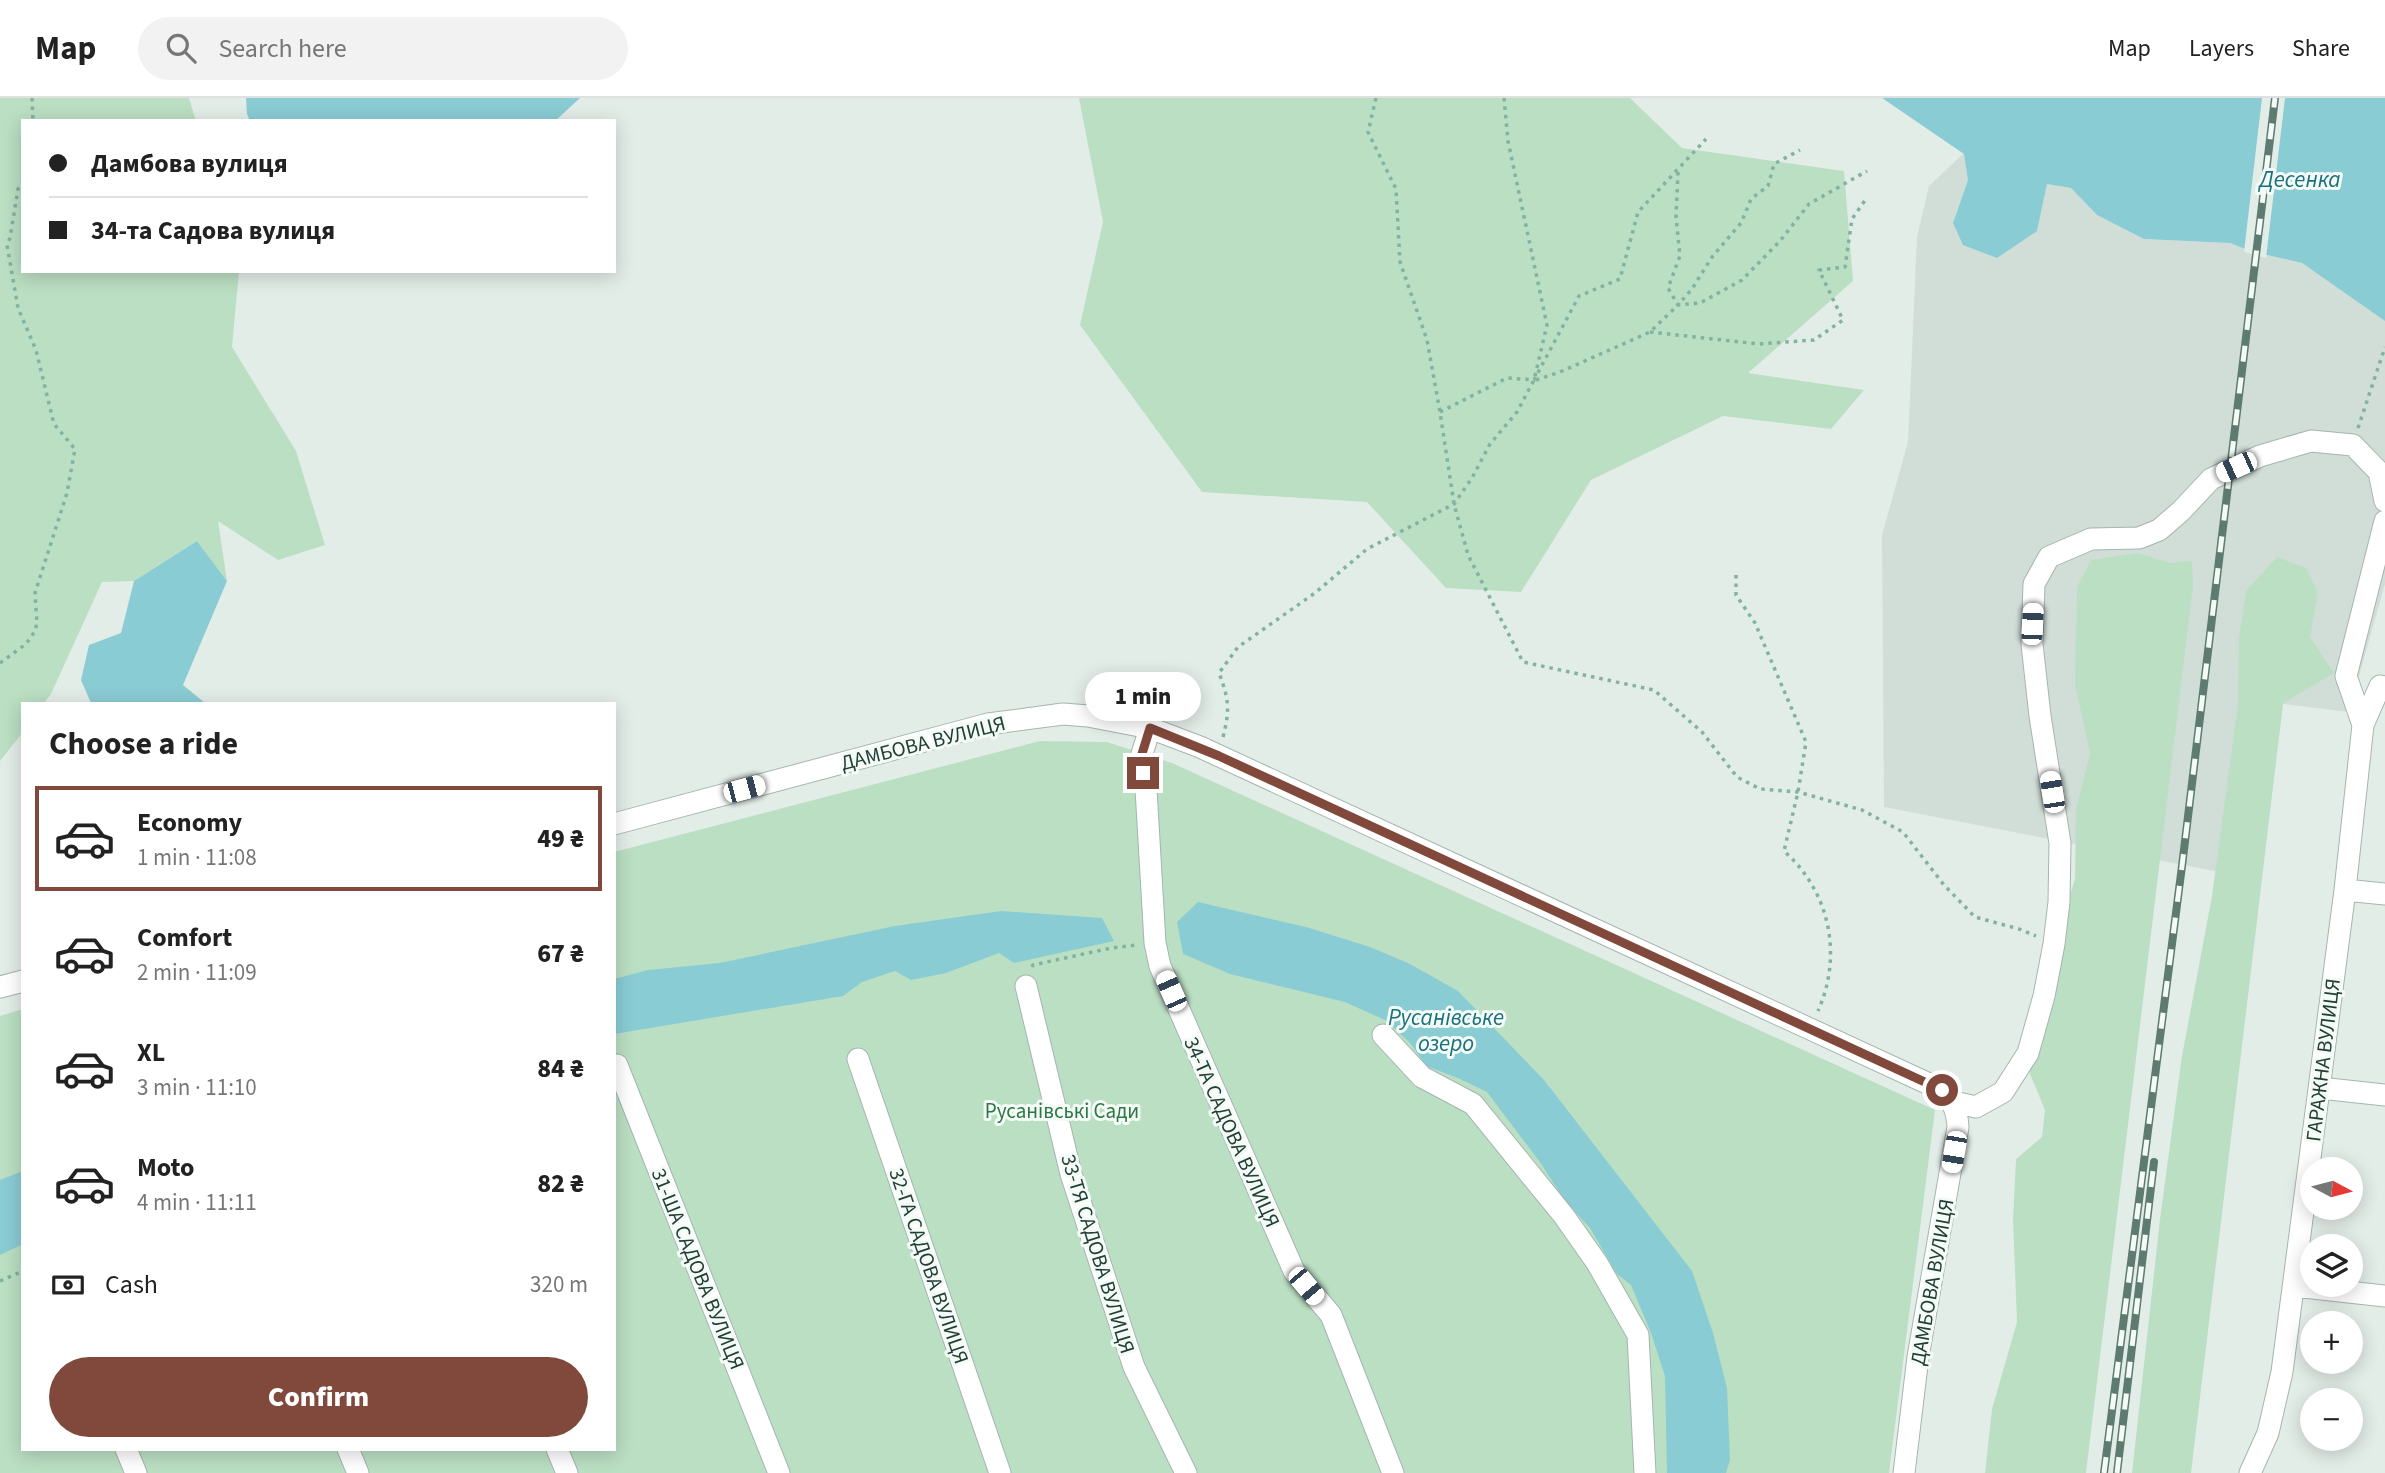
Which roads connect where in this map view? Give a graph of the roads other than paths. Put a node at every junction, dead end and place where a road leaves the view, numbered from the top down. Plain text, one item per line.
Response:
1 (2385, 501) edge
2 (2385, 521) edge
3 (2382, 686) edge
4 (2363, 725) junction
5 (1150, 728) junction
6 (616, 823) edge
7 (2345, 890) junction
8 (2385, 894) edge
9 (21, 982) edge
10 (1026, 986) road end
11 (0, 987) edge
12 (1382, 1035) dead end
13 (858, 1059) dead end
14 (617, 1065) dead end
15 (2320, 1088) junction
16 (2385, 1095) edge
17 (1954, 1102) junction
18 (2295, 1286) junction
19 (2385, 1296) edge
20 (127, 1451) edge
21 (349, 1451) edge
22 (558, 1451) edge
23 (136, 1473) edge
24 (358, 1473) edge
25 (567, 1473) edge
26 (779, 1473) edge
27 (1000, 1473) edge
28 (1186, 1473) edge
29 (1393, 1473) edge
30 (1645, 1473) edge
31 (1904, 1473) edge
32 (2250, 1473) edge

1 - 17 street
2 - 4 street
3 - 4 street, ГАРАЖНА ВУЛИЦЯ
4 - 7 street, ГАРАЖНА ВУЛИЦЯ
5 - 6 street, ДАМБОВА ВУЛИЦЯ
5 - 17 street, ДАМБОВА ВУЛИЦЯ
5 - 29 street, 34-ТА САДОВА ВУЛИЦЯ
7 - 8 street
7 - 15 street, ГАРАЖНА ВУЛИЦЯ
9 - 11 street
10 - 28 street, 33-ТЯ САДОВА ВУЛИЦЯ
12 - 30 street
13 - 27 street, 32-ГА САДОВА ВУЛИЦЯ
14 - 26 street, 31-ША САДОВА ВУЛИЦЯ
15 - 16 street
15 - 18 street, ГАРАЖНА ВУЛИЦЯ
17 - 31 street, ДАМБОВА ВУЛИЦЯ
18 - 19 street
18 - 32 street, ГАРАЖНА ВУЛИЦЯ
20 - 23 street
21 - 24 street
22 - 25 street

